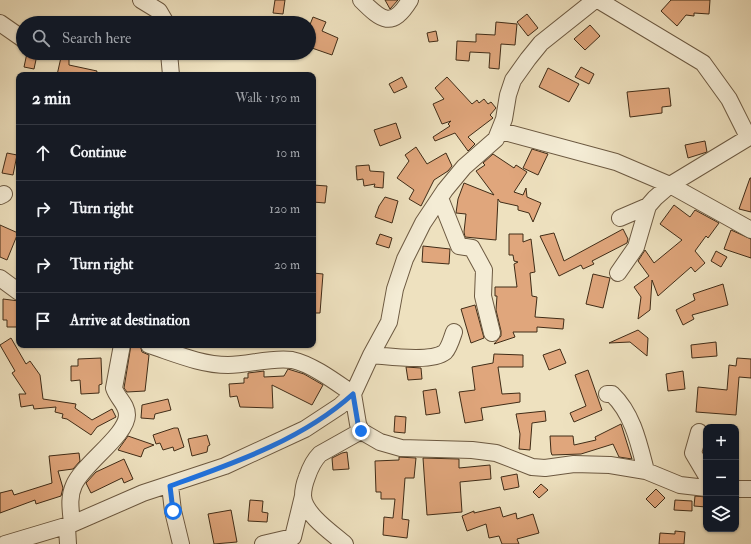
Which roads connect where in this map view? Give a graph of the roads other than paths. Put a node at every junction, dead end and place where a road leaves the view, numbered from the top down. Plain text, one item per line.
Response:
1 (141, 0) edge
2 (361, 0) edge
3 (410, 0) edge
4 (595, 0) edge
5 (598, 0) edge
6 (162, 11) edge
7 (0, 23) edge
8 (16, 33) edge
9 (170, 60) edge
10 (171, 72) edge
11 (501, 130) junction
12 (750, 137) edge
13 (670, 186) junction
14 (440, 198) junction
15 (648, 206) junction
16 (620, 218) dead end
17 (751, 230) edge
18 (618, 273) dead end
19 (0, 278) edge
20 (16, 290) edge
21 (454, 332) dead end
22 (492, 333) dead end
23 (121, 348) edge
24 (159, 348) edge
25 (371, 355) junction
26 (353, 394) junction
27 (607, 394) dead end
28 (361, 431) junction
29 (699, 432) dead end
30 (703, 470) edge
31 (646, 471) junction
32 (170, 486) junction
33 (703, 488) edge
34 (739, 489) edge
35 (751, 489) edge
36 (303, 496) junction
37 (72, 524) junction
38 (5, 544) edge
39 (68, 544) edge
40 (181, 544) edge
41 (263, 544) edge
42 (345, 544) edge

1 - 6 street
2 - 3 street
4 - 11 street
5 - 12 street
7 - 8 street
9 - 10 street
11 - 13 street
11 - 14 street
12 - 13 street
13 - 15 street
13 - 17 street
14 - 22 street
14 - 25 street
15 - 16 street
15 - 18 street
19 - 20 street
21 - 25 street
23 - 37 street
24 - 26 street
25 - 26 street
26 - 28 street
26 - 32 street
27 - 31 street
28 - 31 street
28 - 36 street
29 - 30 street
31 - 33 street
32 - 37 street
32 - 40 street
34 - 35 street
36 - 41 street
36 - 42 street
37 - 38 street
37 - 39 street

